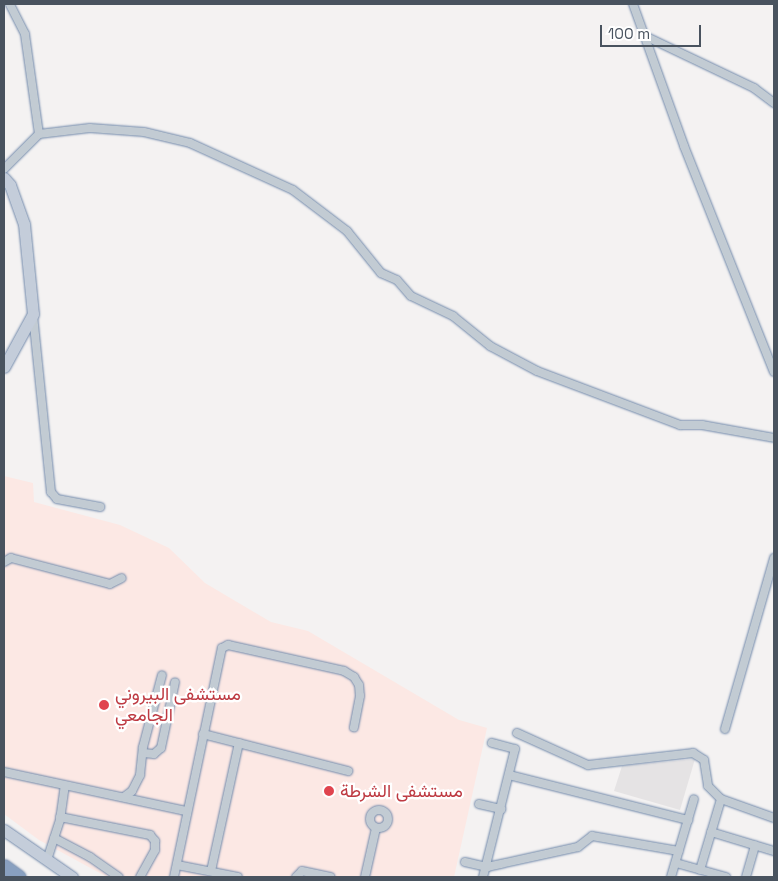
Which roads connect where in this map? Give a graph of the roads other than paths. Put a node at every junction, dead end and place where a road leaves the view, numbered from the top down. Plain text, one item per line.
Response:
1 (10, 4) edge
2 (633, 4) edge
3 (647, 37) junction
4 (774, 103) edge
5 (39, 134) junction
6 (4, 169) edge
7 (4, 178) edge
8 (33, 314) junction
9 (4, 367) edge
10 (774, 372) edge
11 (774, 438) edge
12 (100, 507) dead end
13 (774, 558) edge
14 (4, 562) edge
15 (122, 578) dead end
16 (162, 675) dead end
17 (175, 682) dead end
18 (354, 727) dead end
19 (725, 729) dead end
20 (517, 733) dead end
21 (203, 734) junction
22 (239, 743) junction
23 (492, 743) dead end
24 (142, 753) junction
25 (348, 770) dead end
26 (4, 772) edge
27 (509, 775) junction
28 (65, 785) junction
29 (124, 798) junction
30 (694, 798) dead end
31 (721, 799) junction
32 (479, 804) dead end
33 (501, 809) junction
34 (186, 811) junction
35 (60, 817) junction
36 (774, 818) edge
37 (688, 820) junction
38 (376, 828) dead end
39 (4, 830) edge
40 (711, 832) junction
41 (54, 838) junction
42 (755, 845) junction
43 (679, 851) junction
44 (774, 851) edge
45 (48, 860) junction
46 (466, 862) dead end
47 (676, 862) junction
48 (177, 864) junction
49 (4, 867) edge
50 (487, 867) junction
51 (700, 870) junction
52 (212, 871) junction
53 (18, 877) edge
54 (72, 877) edge
55 (119, 877) edge
56 (140, 877) edge
57 (174, 877) edge
58 (238, 877) edge
59 (296, 877) edge
60 (330, 877) edge
61 (365, 877) edge
62 (483, 877) edge
63 (671, 877) edge
64 (726, 877) edge
65 (746, 877) edge

1 - 5 street
2 - 3 street
3 - 4 street
3 - 10 street
5 - 6 street
5 - 11 street
7 - 8 street
8 - 9 street
8 - 12 street
13 - 19 street
14 - 15 street
16 - 24 street
17 - 24 street
18 - 21 street
20 - 31 street
21 - 22 street
21 - 34 street
22 - 25 street
22 - 52 street
23 - 27 street
24 - 29 street
26 - 28 street
27 - 33 street
27 - 37 street
28 - 29 street
28 - 35 street
29 - 34 street
30 - 37 street
31 - 36 street
31 - 40 street
32 - 33 street
33 - 50 street
34 - 48 street
35 - 41 street
35 - 56 street
37 - 43 street
38 - 61 street
39 - 45 street
40 - 42 street
40 - 51 street
41 - 45 street
41 - 55 street
42 - 44 street
42 - 65 street
43 - 47 street
43 - 50 street
45 - 54 street
46 - 50 street
47 - 51 street
47 - 63 street
48 - 52 street
48 - 57 street
49 - 53 highway
50 - 62 street
51 - 64 street
52 - 58 street
59 - 60 street

